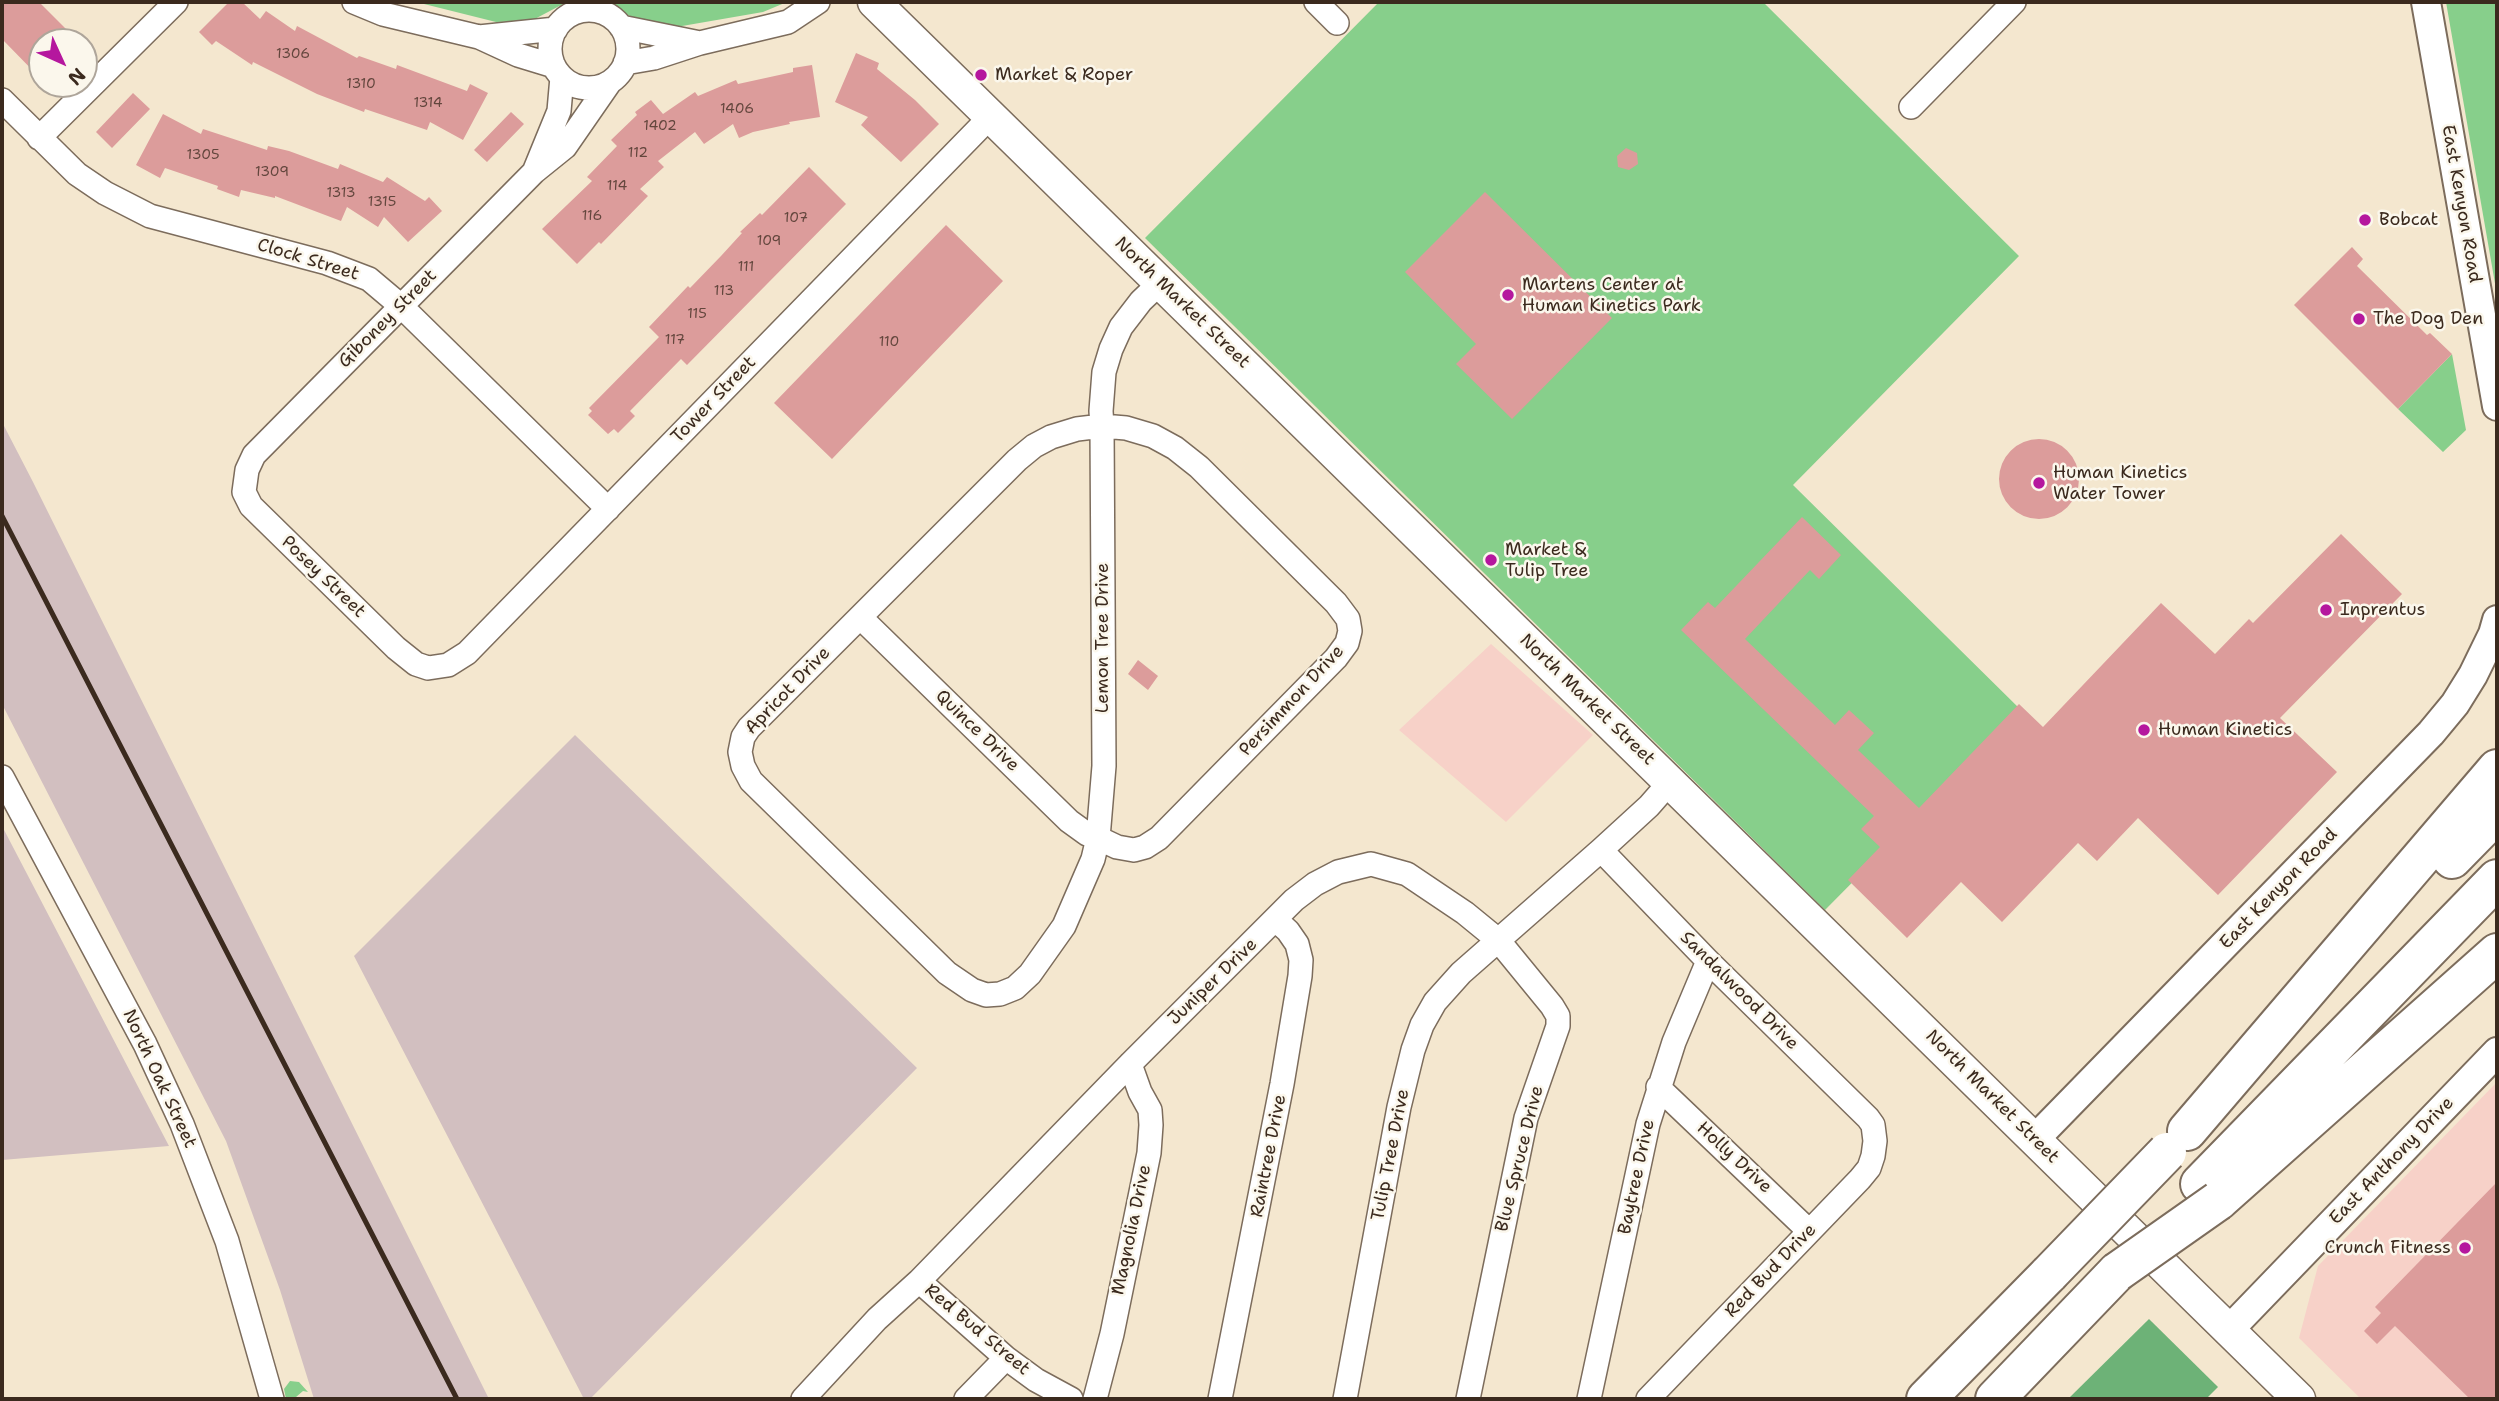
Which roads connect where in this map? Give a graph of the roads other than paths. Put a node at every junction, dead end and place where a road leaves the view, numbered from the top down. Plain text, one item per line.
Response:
1 (176, 2) edge
2 (354, 2) edge
3 (818, 2) edge
4 (874, 2) edge
5 (1316, 2) edge
6 (2014, 2) edge
7 (2426, 2) edge
8 (1337, 23) dead end
9 (621, 27) junction
10 (556, 29) junction
11 (479, 37) junction
12 (700, 43) junction
13 (625, 63) junction
14 (558, 72) junction
15 (610, 82) junction
16 (2, 100) edge
17 (1911, 107) dead end
18 (990, 116) junction
19 (39, 138) junction
20 (534, 172) junction
21 (1161, 282) junction
22 (401, 306) junction
23 (2497, 406) edge
24 (1102, 426) junction
25 (247, 470) joint
26 (608, 509) junction
27 (860, 617) junction
28 (2497, 620) edge
29 (428, 668) joint
30 (2497, 769) edge
31 (2, 777) edge
32 (1670, 782) junction
33 (2497, 813) edge
34 (1098, 838) junction
35 (1601, 850) junction
36 (2497, 879) edge
37 (1276, 920) junction
38 (1498, 940) junction
39 (2497, 953) edge
40 (1709, 961) junction
41 (1015, 988) joint
42 (2497, 1052) edge
43 (1130, 1064) junction
44 (1658, 1087) junction
45 (1874, 1133) joint
46 (2035, 1139) junction
47 (2177, 1141) junction
48 (2209, 1193) junction
49 (1809, 1231) junction
50 (919, 1281) junction
51 (2228, 1331) junction
52 (1006, 1358) junction
53 (272, 1399) edge
54 (803, 1399) edge
55 (966, 1399) edge
56 (1071, 1399) edge
57 (1095, 1399) edge
58 (1220, 1399) edge
59 (1345, 1399) edge
60 (1468, 1399) edge
61 (1589, 1399) edge
62 (1648, 1399) edge
63 (1926, 1399) edge
64 (1995, 1399) edge
65 (2299, 1399) edge

1 - 19 street
2 - 11 street
3 - 12 street
4 - 18 main road, North Market Street
5 - 8 street
6 - 17 street
7 - 23 street, East Kenyon Road
9 - 10 street
9 - 12 street
9 - 13 street
10 - 11 street
10 - 14 street
11 - 14 street
12 - 13 street
13 - 15 street
14 - 15 street
14 - 20 street, Giboney Street
15 - 20 street, Giboney Street
16 - 19 street, Clock Street
18 - 21 main road, North Market Street
18 - 26 street, Tower Street
19 - 22 street, Clock Street
20 - 22 street, Giboney Street
21 - 24 street, Lemon Tree Drive
21 - 32 main road, North Market Street
22 - 25 street, Giboney Street
22 - 26 street, Clock Street
24 - 27 street, Apricot Drive
24 - 34 street, Lemon Tree Drive
24 - 34 street, Persimmon Drive
25 - 29 street, Posey Street
26 - 29 street, Tower Street
27 - 34 street, Quince Drive
27 - 41 street, Apricot Drive
28 - 46 street, East Kenyon Road
30 - 47 highway
31 - 53 street, North Oak Street
32 - 35 street
32 - 46 main road, North Market Street
33 - 47 highway
34 - 41 street, Lemon Tree Drive
35 - 38 street
35 - 40 street, Sandalwood Drive
36 - 48 highway
37 - 38 street, Juniper Drive
37 - 43 street, Juniper Drive
37 - 58 street, Raintree Drive
38 - 59 street, Tulip Tree Drive
38 - 60 street, Blue Spruce Drive
39 - 48 highway
40 - 44 street, Baytree Drive
40 - 45 street, Sandalwood Drive
42 - 51 street, East Anthony Drive
43 - 50 street, Juniper Drive
43 - 57 street, Magnolia Drive
44 - 49 street, Holly Drive
44 - 61 street, Baytree Drive
45 - 49 street, Red Bud Drive
46 - 51 main road, North Market Street
47 - 63 highway, bridge
48 - 64 highway, bridge
49 - 62 street, Red Bud Drive
50 - 52 street, Red Bud Street
50 - 54 street, Juniper Drive
51 - 65 main road, North Market Street
52 - 55 street
52 - 56 street, Red Bud Street

